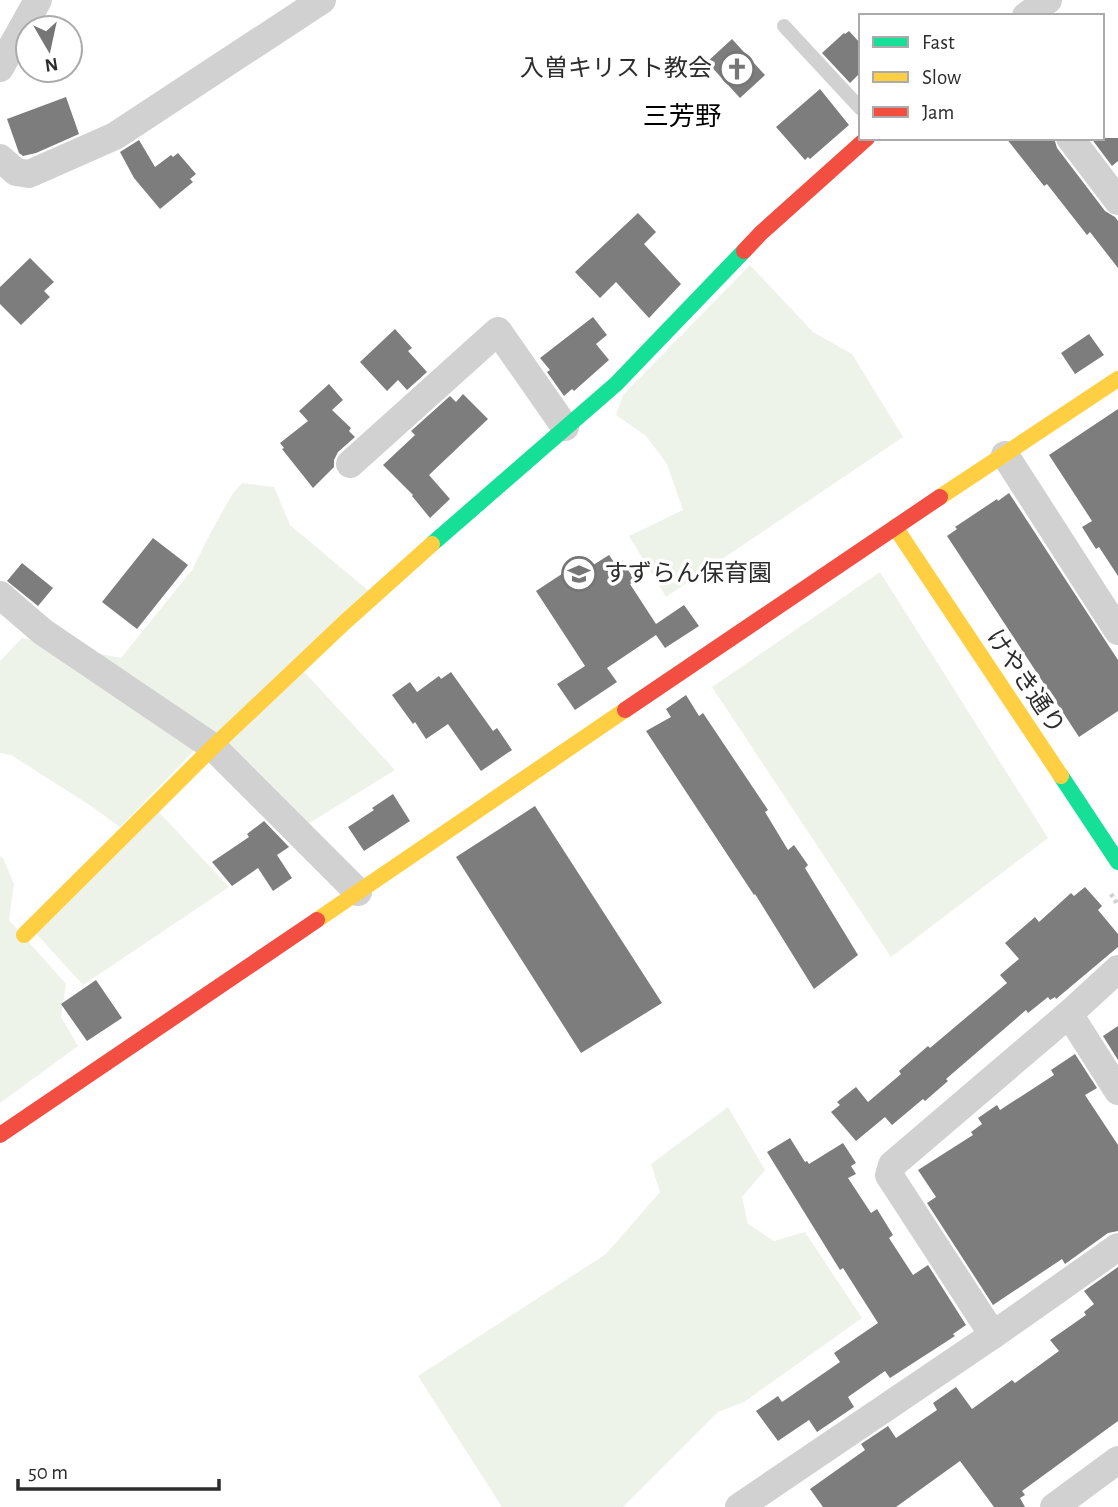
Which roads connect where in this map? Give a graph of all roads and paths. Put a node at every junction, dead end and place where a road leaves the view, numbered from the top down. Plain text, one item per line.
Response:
1 (38, 0) edge
2 (322, 0) edge
3 (784, 26) dead end
4 (0, 68) edge
5 (859, 107) edge
6 (865, 140) edge
7 (1072, 140) edge
8 (0, 158) edge
9 (1118, 201) edge
10 (1118, 379) edge
11 (565, 427) junction
12 (1005, 455) junction
13 (350, 464) dead end
14 (895, 527) junction
15 (0, 594) edge
16 (1110, 600) edge
17 (1118, 631) edge
18 (213, 747) junction
19 (1118, 862) edge
20 (358, 892) junction
21 (23, 935) dead end
22 (1118, 969) edge
23 (1069, 1014) junction
24 (1118, 1091) edge
25 (0, 1135) edge
26 (1118, 1247) edge
27 (993, 1335) junction
28 (1118, 1460) edge
29 (739, 1507) edge
30 (1054, 1507) edge

1 - 4 street
2 - 8 street
3 - 5 lane
6 - 11 street
7 - 9 street
10 - 12 street
11 - 13 street
11 - 18 street
12 - 14 street
12 - 16 street
14 - 19 street, けやき通り
14 - 20 street
15 - 18 street
16 - 17 street
18 - 20 street
18 - 21 street
20 - 25 street
22 - 23 street
23 - 24 street
23 - 27 street
26 - 27 street
27 - 29 street
28 - 30 street

